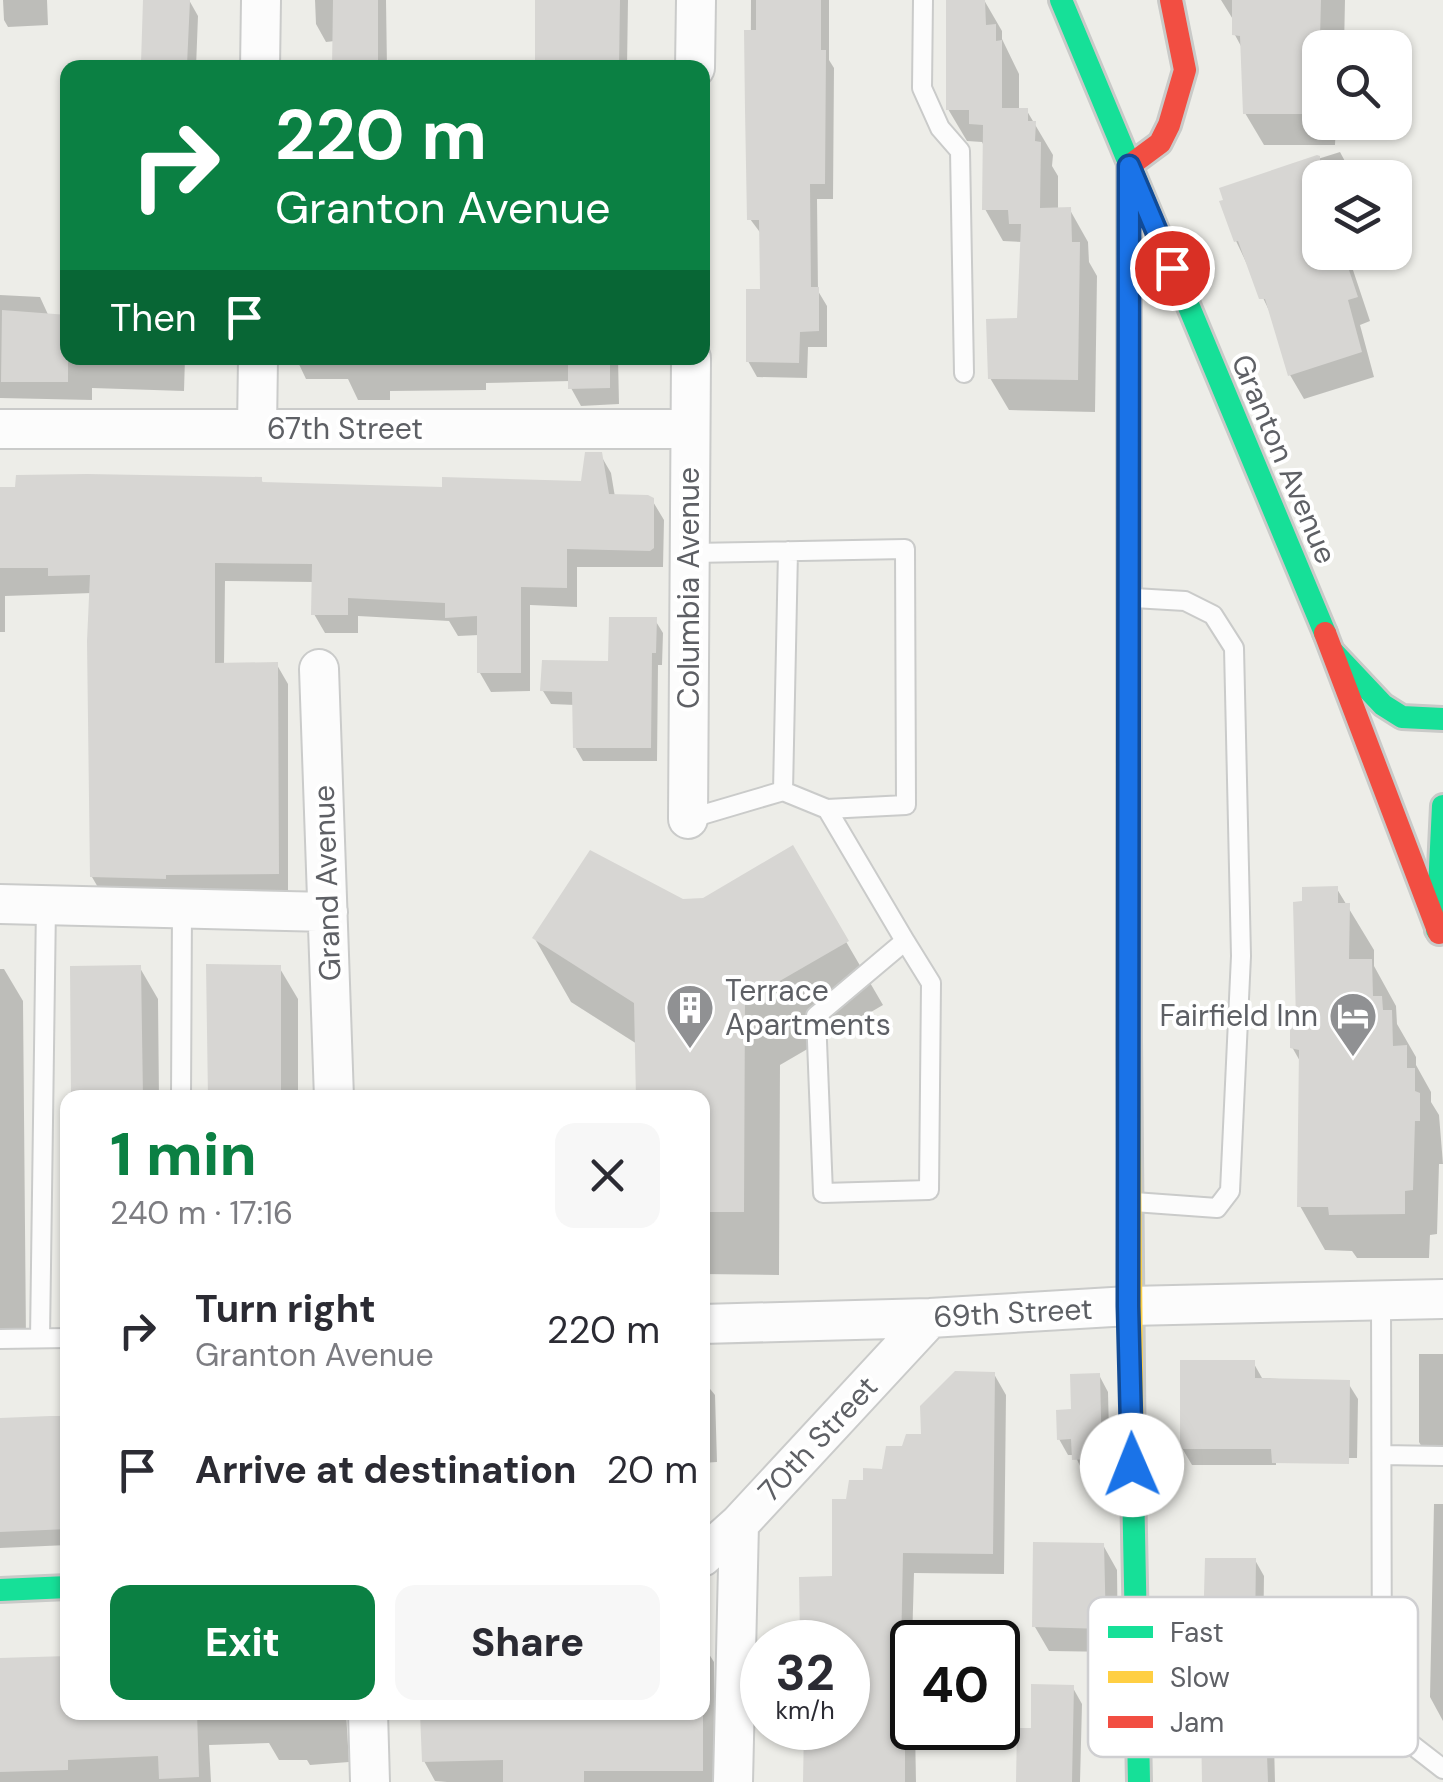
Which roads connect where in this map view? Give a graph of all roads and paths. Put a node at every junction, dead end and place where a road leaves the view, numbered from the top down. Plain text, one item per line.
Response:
1 (261, 0) edge
2 (696, 0) edge
3 (923, 0) edge
4 (1062, 0) edge
5 (1171, 0) edge
6 (260, 60) edge
7 (695, 60) edge
8 (1129, 166) junction
9 (258, 365) edge
10 (691, 365) edge
11 (964, 373) dead end
12 (690, 428) junction
13 (0, 429) edge
14 (257, 429) junction
15 (788, 552) junction
16 (691, 553) junction
17 (1129, 597) junction
18 (1333, 652) junction
19 (320, 670) dead end
20 (1443, 719) edge
21 (783, 791) junction
22 (1443, 806) edge
23 (827, 808) junction
24 (688, 819) joint
25 (0, 904) edge
26 (46, 905) junction
27 (182, 908) junction
28 (328, 912) junction
29 (1440, 937) edge
30 (905, 942) junction
31 (182, 1090) edge
32 (334, 1090) edge
33 (1129, 1201) junction
34 (1443, 1299) edge
35 (1381, 1300) junction
36 (1128, 1306) junction
37 (930, 1318) junction
38 (710, 1324) edge
39 (40, 1338) junction
40 (60, 1338) edge
41 (0, 1339) edge
42 (1382, 1455) junction
43 (1443, 1456) edge
44 (738, 1524) junction
45 (710, 1550) edge
46 (60, 1587) edge
47 (0, 1590) edge
48 (1135, 1597) edge
49 (1382, 1597) edge
50 (368, 1720) edge
51 (1418, 1749) edge
52 (1138, 1757) edge
53 (1443, 1768) edge
54 (370, 1782) edge
55 (733, 1782) edge
56 (1139, 1782) edge

1 - 6 street
2 - 7 street
3 - 11 lane
4 - 8 street, Granton Avenue
5 - 8 street
8 - 17 street
8 - 18 street, Granton Avenue
9 - 14 street
10 - 12 street, Columbia Avenue
12 - 14 street, 67th Street
12 - 16 street, Columbia Avenue
13 - 14 street, 67th Street
15 - 16 lane
15 - 21 lane
15 - 23 lane
16 - 24 street, Columbia Avenue
17 - 33 street
17 - 33 lane
18 - 20 street
18 - 29 street, Granton Avenue
19 - 28 street, Grand Avenue
21 - 23 lane
21 - 24 lane
22 - 29 street
23 - 30 lane
25 - 26 street
26 - 27 street
26 - 39 lane
27 - 28 street
27 - 31 lane
28 - 32 street, Grand Avenue
30 - 30 lane
33 - 36 street
34 - 35 street, 69th Street
35 - 36 street, 69th Street
35 - 42 lane
36 - 37 street, 69th Street
36 - 48 street
37 - 38 street, 69th Street
37 - 44 street, 70th Street
39 - 40 lane
39 - 41 lane
42 - 43 lane
42 - 49 lane
44 - 45 street, 70th Street
44 - 55 street
46 - 47 street
50 - 54 street
51 - 53 lane
52 - 56 street

